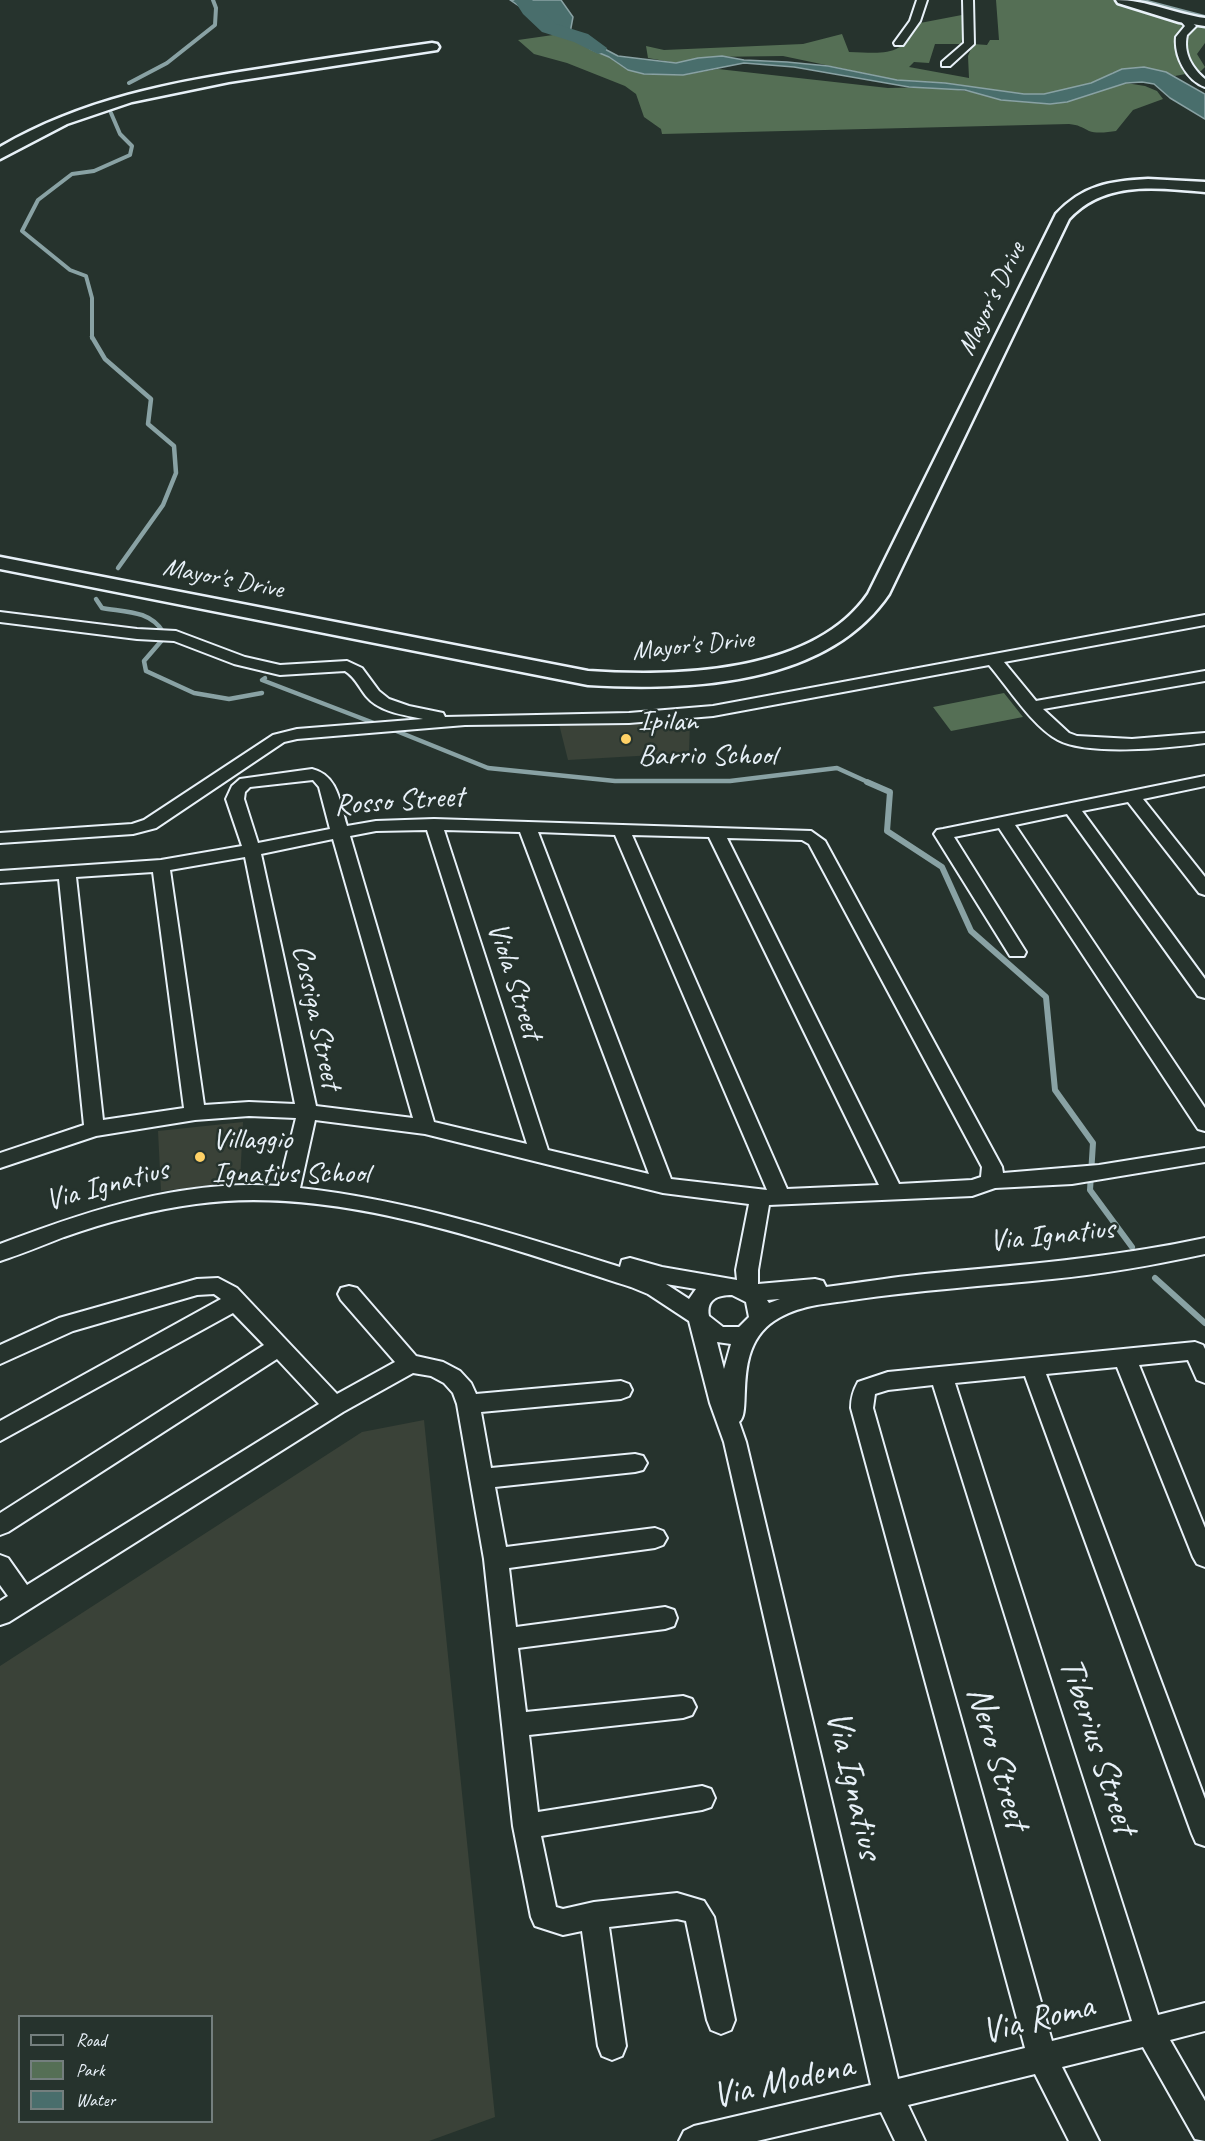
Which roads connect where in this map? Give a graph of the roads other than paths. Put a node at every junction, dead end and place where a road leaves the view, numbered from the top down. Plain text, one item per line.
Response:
1 (922, 0) edge
2 (968, 0) edge
3 (1123, 0) edge
4 (1184, 19) junction
5 (1205, 22) edge
6 (898, 43) dead end
7 (946, 64) dead end
8 (1205, 84) edge
9 (0, 143) edge
10 (0, 154) edge
11 (1205, 187) edge
12 (0, 563) edge
13 (0, 617) edge
14 (1205, 620) edge
15 (992, 658) junction
16 (1205, 676) edge
17 (1034, 706) junction
18 (465, 720) junction
19 (1205, 738) edge
20 (1202, 785) edge
21 (1132, 796) junction
22 (1071, 808) junction
23 (1004, 822) junction
24 (434, 824) junction
25 (527, 827) junction
26 (621, 829) junction
27 (341, 832) junction
28 (716, 832) junction
29 (0, 838) edge
30 (252, 850) junction
31 (161, 866) junction
32 (67, 873) junction
33 (0, 877) edge
34 (1205, 889) edge
35 (1017, 952) dead end
36 (1205, 992) edge
37 (308, 1112) junction
38 (195, 1113) junction
39 (1205, 1124) edge
40 (425, 1127) junction
41 (94, 1129) junction
42 (540, 1155) junction
43 (1205, 1155) edge
44 (0, 1161) edge
45 (991, 1181) junction
46 (663, 1185) junction
47 (893, 1192) junction
48 (288, 1194) junction
49 (760, 1198) junction
50 (781, 1198) junction
51 (516, 1242) junction
52 (1205, 1246) edge
53 (0, 1253) edge
54 (905, 1284) junction
55 (740, 1285) junction
56 (349, 1294) dead end
57 (236, 1301) junction
58 (699, 1319) junction
59 (754, 1325) junction
60 (279, 1346) junction
61 (0, 1355) edge
62 (1125, 1359) junction
63 (410, 1364) junction
64 (1033, 1368) junction
65 (1205, 1374) edge
66 (941, 1376) junction
67 (621, 1390) dead end
68 (468, 1404) junction
69 (335, 1406) junction
70 (0, 1432) edge
71 (735, 1442) junction
72 (635, 1463) dead end
73 (482, 1479) junction
74 (0, 1525) edge
75 (655, 1538) dead end
76 (1205, 1557) edge
77 (496, 1559) junction
78 (0, 1565) edge
79 (23, 1599) junction
80 (0, 1614) edge
81 (665, 1618) dead end
82 (504, 1639) junction
83 (683, 1707) dead end
84 (514, 1725) junction
85 (702, 1798) dead end
86 (526, 1826) junction
87 (1205, 1834) edge
88 (594, 1915) junction
89 (1205, 2017) edge
90 (721, 2020) dead end
91 (1149, 2030) junction
92 (612, 2046) dead end
93 (1042, 2057) junction
94 (888, 2096) junction
95 (1205, 2129) edge
96 (702, 2140) edge
97 (910, 2141) edge
98 (1084, 2141) edge

1 - 6 street
2 - 7 street
3 - 4 street
4 - 5 street
4 - 8 street
9 - 10 street
11 - 12 street, Mayor's Drive
13 - 18 street
14 - 15 street
15 - 17 street
15 - 18 street
16 - 17 street
17 - 19 street
18 - 29 street
20 - 21 street
21 - 22 street
21 - 34 street
22 - 23 street
22 - 36 street
23 - 35 street
23 - 39 street
24 - 25 street, Rosso Street
24 - 27 street, Rosso Street
24 - 42 street, Viola Street
25 - 26 street, Rosso Street
25 - 46 street
26 - 28 street, Rosso Street
26 - 50 street
27 - 30 street, Rosso Street
27 - 30 street, Cossiga Street
27 - 40 street
28 - 45 street, Rosso Street
28 - 47 street
30 - 31 street, Rosso Street
30 - 37 street, Cossiga Street
31 - 32 street, Rosso Street
31 - 38 street
32 - 33 street, Rosso Street
32 - 41 street
37 - 38 street
37 - 40 street
37 - 48 street, Cossiga Street
38 - 41 street
40 - 42 street
41 - 44 street
42 - 46 street
43 - 45 street
45 - 47 street
46 - 49 street
47 - 50 street
48 - 51 street, Via Ignatius
48 - 53 street, Via Ignatius
49 - 50 street
49 - 55 street
51 - 55 street, Via Ignatius
51 - 58 street, Via Ignatius
52 - 54 street, Via Ignatius
54 - 55 street, Via Ignatius
54 - 59 street, Via Ignatius
55 - 58 street
55 - 59 street
56 - 63 street
57 - 60 street
57 - 61 street
57 - 70 street
58 - 59 street
58 - 71 street, Via Ignatius
59 - 71 street, Via Ignatius
60 - 69 street
60 - 74 street
62 - 64 street
62 - 65 street
62 - 76 street
63 - 68 street
63 - 69 street
64 - 66 street
64 - 87 street
66 - 91 street, Tiberius Street
66 - 93 street, Nero Street
67 - 68 street
68 - 73 street
69 - 79 street
71 - 94 street, Via Ignatius
72 - 73 street
73 - 77 street
75 - 77 street
77 - 82 street
78 - 79 street
79 - 80 street
81 - 82 street
82 - 84 street
83 - 84 street
84 - 86 street
85 - 86 street
86 - 88 street
88 - 90 street
88 - 92 street
89 - 91 street, Via Roma
91 - 93 street, Via Roma
91 - 95 street, Tiberius Street
93 - 94 street, Via Roma
93 - 98 street, Nero Street
94 - 96 street, Via Modena
94 - 97 street, Via Ignatius

